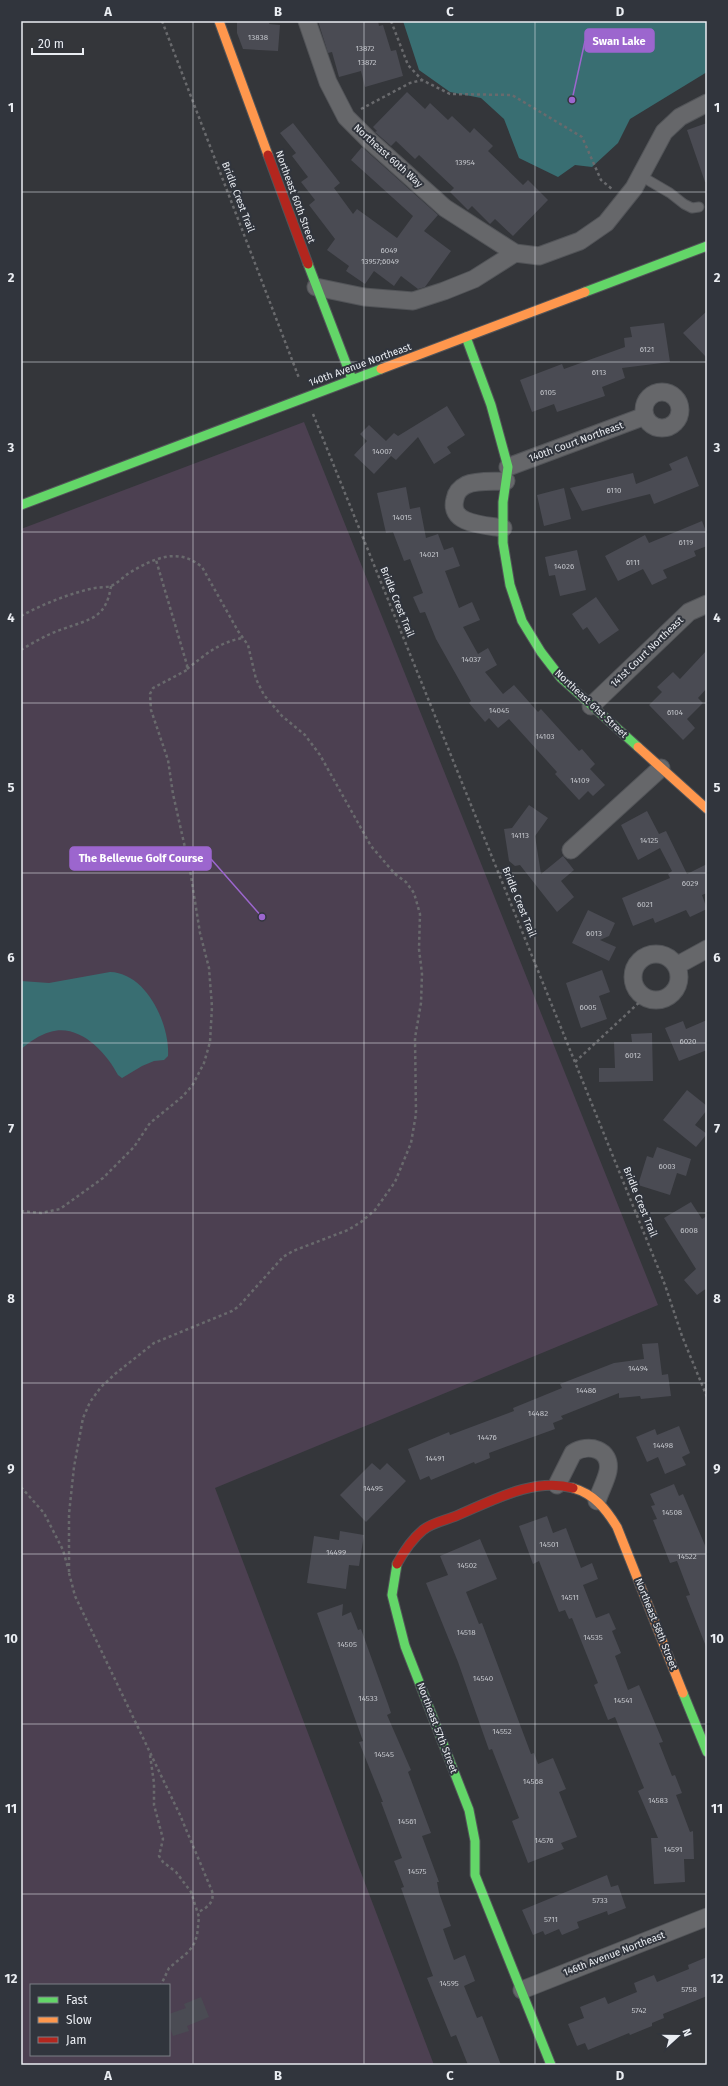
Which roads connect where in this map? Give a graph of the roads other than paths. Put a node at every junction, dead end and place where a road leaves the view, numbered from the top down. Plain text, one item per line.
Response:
1 (219, 21) edge
2 (307, 21) edge
3 (707, 103) edge
4 (641, 176) junction
5 (699, 207) dead end
6 (707, 246) edge
7 (515, 253) junction
8 (316, 287) junction
9 (466, 337) junction
10 (352, 379) junction
11 (645, 416) dead end
12 (507, 474) junction
13 (21, 505) edge
14 (503, 528) junction
15 (707, 604) edge
16 (591, 706) junction
17 (661, 768) junction
18 (707, 809) edge
19 (571, 850) dead end
20 (707, 949) edge
21 (676, 966) junction
22 (558, 1485) junction
23 (582, 1490) joint
24 (597, 1501) junction
25 (707, 1752) edge
26 (707, 1917) edge
27 (522, 1990) junction
28 (551, 2065) edge

1 - 8 street, Northeast 60th Street
2 - 7 street, Northeast 60th Way
3 - 4 street
4 - 5 lane
4 - 7 street
6 - 9 street, 140th Avenue Northeast
7 - 8 street
8 - 10 street, Northeast 60th Street
9 - 10 street, 140th Avenue Northeast
9 - 12 street, Northeast 61st Street
10 - 13 street, 140th Avenue Northeast
11 - 12 street, 140th Court Northeast
12 - 14 street, Northeast 61st Street
12 - 14 street
14 - 16 street, Northeast 61st Street
15 - 16 street, 141st Court Northeast
16 - 17 street, Northeast 61st Street
17 - 18 street, Northeast 61st Street
17 - 19 street
20 - 21 street
21 - 21 street
22 - 23 street, Northeast 57th Street
22 - 24 street
22 - 27 street, Northeast 57th Street
23 - 24 street, Northeast 58th Street
24 - 25 street, Northeast 58th Street
26 - 27 street, 146th Avenue Northeast
27 - 28 street, Northeast 57th Street

